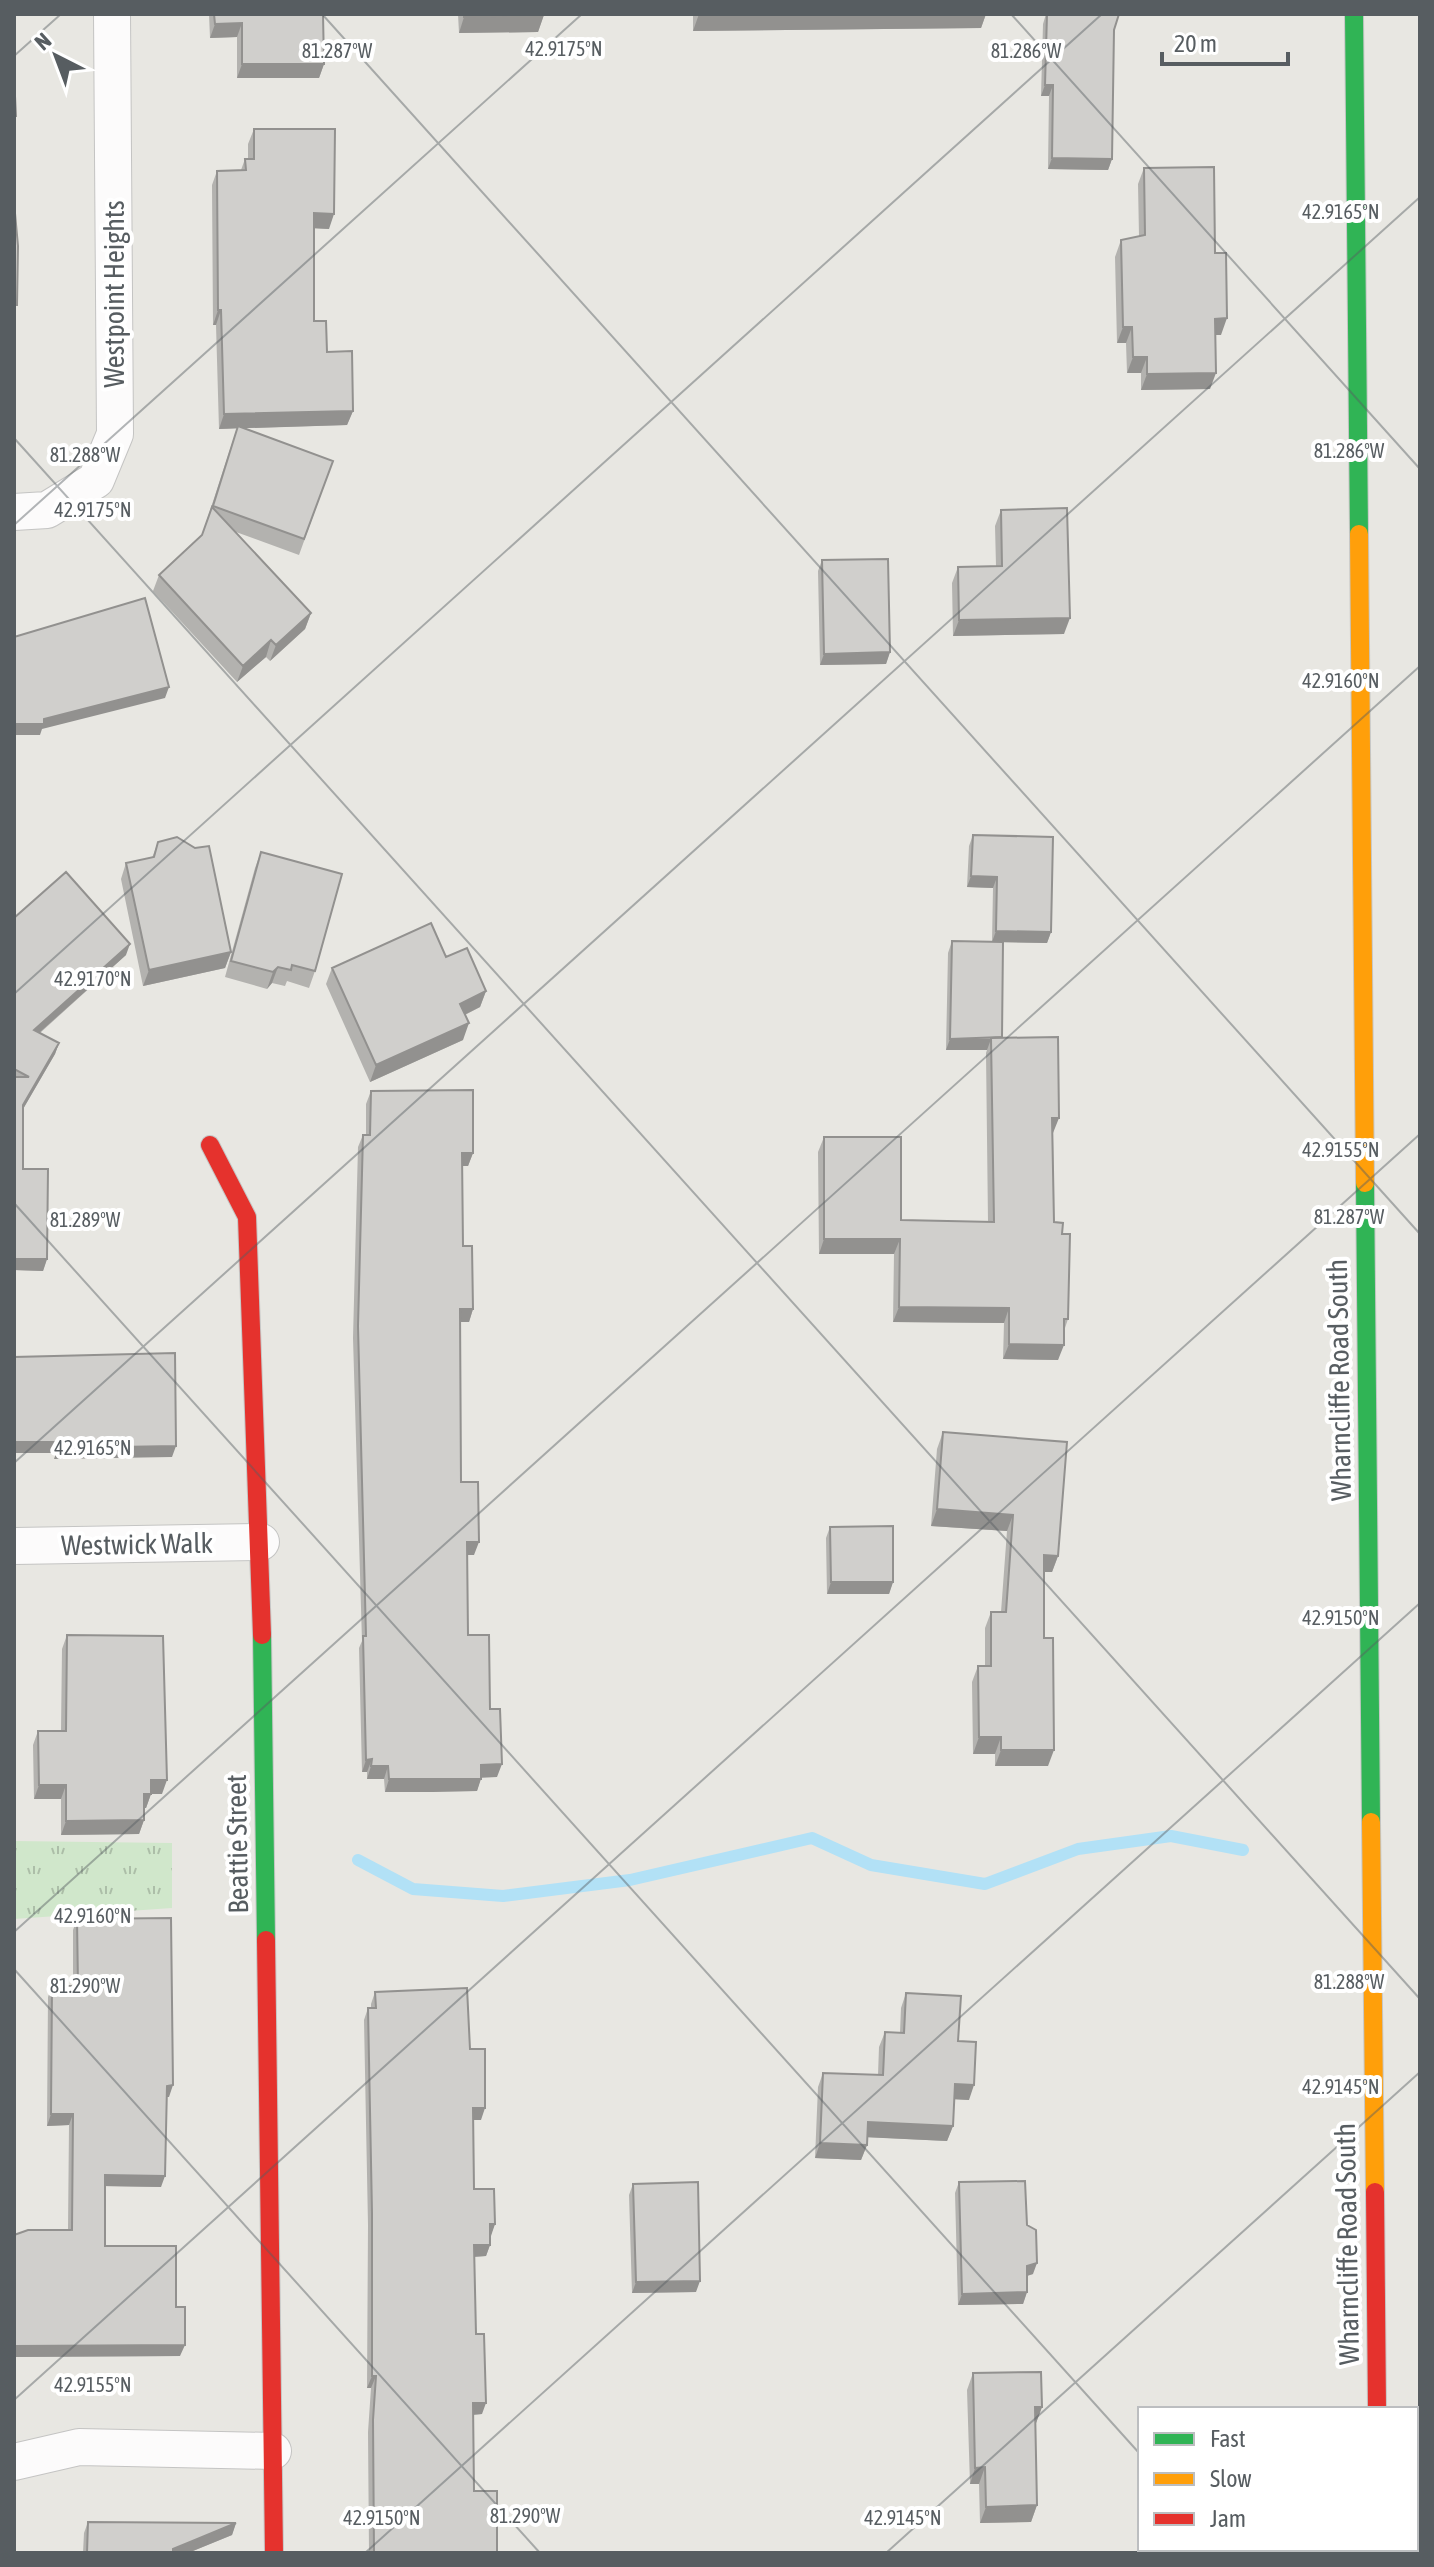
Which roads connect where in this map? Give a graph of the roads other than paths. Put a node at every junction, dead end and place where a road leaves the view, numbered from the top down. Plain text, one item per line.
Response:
1 (112, 14) edge
2 (1354, 14) edge
3 (14, 512) edge
4 (210, 1145) dead end
5 (261, 1542) junction
6 (14, 1546) edge
7 (1377, 2407) edge
8 (273, 2451) junction
9 (14, 2462) edge
10 (274, 2553) edge

1 - 3 street, Westpoint Heights
2 - 7 main road, Wharncliffe Road South
4 - 5 main road, Beattie Street
5 - 6 street, Westwick Walk
5 - 8 main road, Beattie Street
8 - 9 street
8 - 10 main road, Beattie Street

